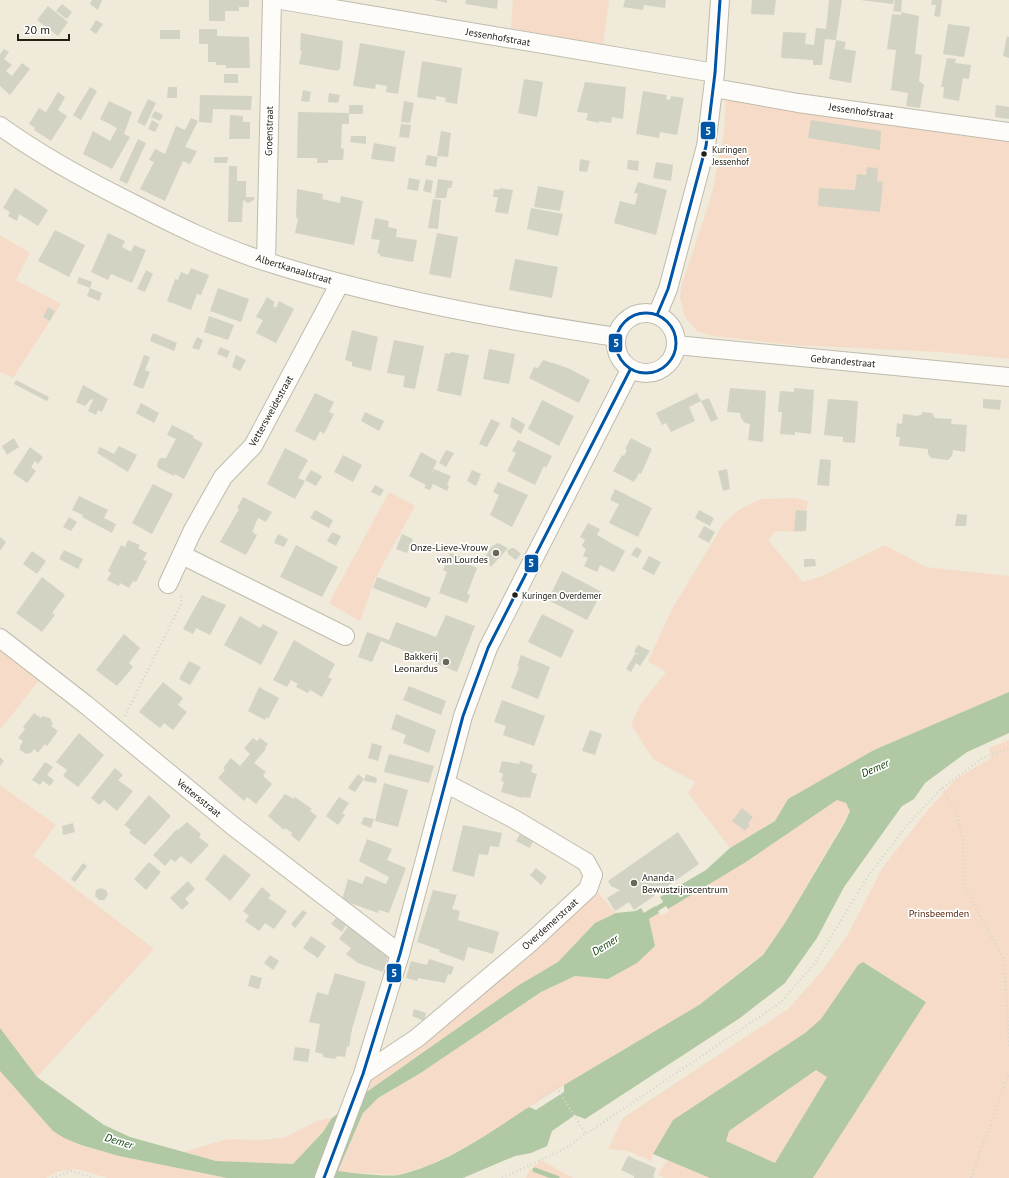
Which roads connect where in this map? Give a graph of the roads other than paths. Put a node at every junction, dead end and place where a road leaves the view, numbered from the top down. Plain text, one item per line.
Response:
1 (272, 0) edge
2 (282, 0) edge
3 (720, 0) edge
4 (715, 80) junction
5 (0, 126) edge
6 (1009, 132) edge
7 (266, 262) junction
8 (340, 283) junction
9 (657, 314) junction
10 (616, 336) junction
11 (676, 345) junction
12 (630, 370) junction
13 (1009, 377) edge
14 (182, 555) junction
15 (168, 584) road end
16 (345, 636) dead end
17 (0, 638) edge
18 (447, 784) junction
19 (400, 954) junction
20 (363, 1074) junction
21 (324, 1178) edge

1 - 7 street, Groenstraat
2 - 4 street, Jessenhofstraat
3 - 4 street
4 - 6 street, Jessenhofstraat
4 - 9 street
5 - 7 street, Albertkanaalstraat
7 - 8 street, Albertkanaalstraat
8 - 10 street, Albertkanaalstraat
8 - 14 street, Vettersweidestraat
9 - 10 street
9 - 11 street
10 - 12 street
11 - 12 street
11 - 13 street, Gebrandestraat
12 - 18 street
14 - 15 street, Vettersweidestraat
14 - 16 street
17 - 19 street, Vettersstraat
18 - 19 street
18 - 20 street, Overdemerstraat
19 - 20 street
20 - 21 street

